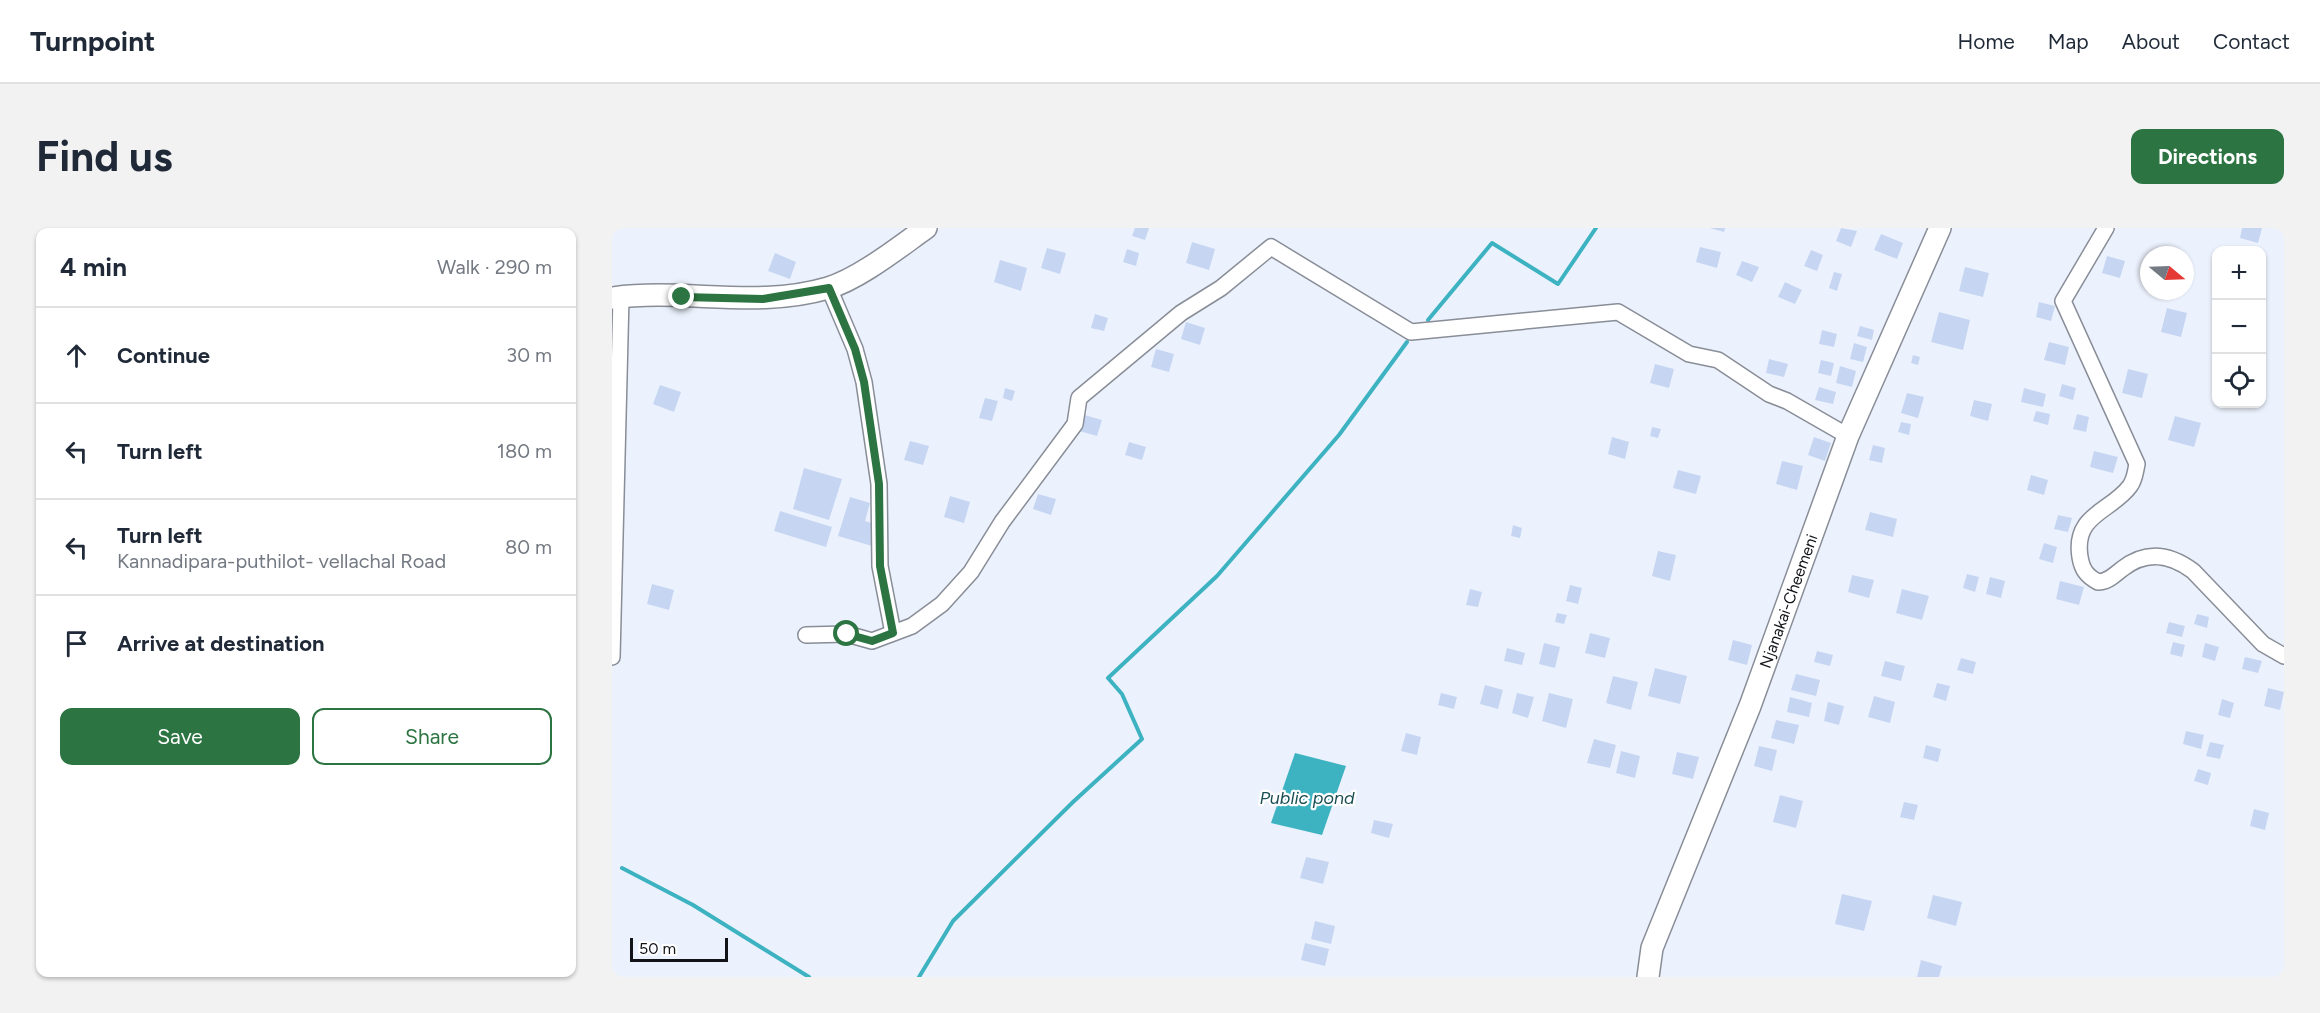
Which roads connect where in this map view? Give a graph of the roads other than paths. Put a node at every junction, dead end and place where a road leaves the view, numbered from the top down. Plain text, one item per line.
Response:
1 (926, 228) edge
2 (1940, 228) edge
3 (2106, 228) edge
4 (829, 288) junction
5 (617, 297) edge
6 (1848, 436) junction
7 (893, 633) junction
8 (806, 635) dead end
9 (2284, 656) edge
10 (612, 657) edge
11 (1648, 977) edge

1 - 4 main road
2 - 6 main road, Njanakai-Cheemeni
3 - 9 street
4 - 5 main road
4 - 7 street
5 - 10 street
6 - 7 street
6 - 11 main road, Njanakai-Cheemeni
7 - 8 street

